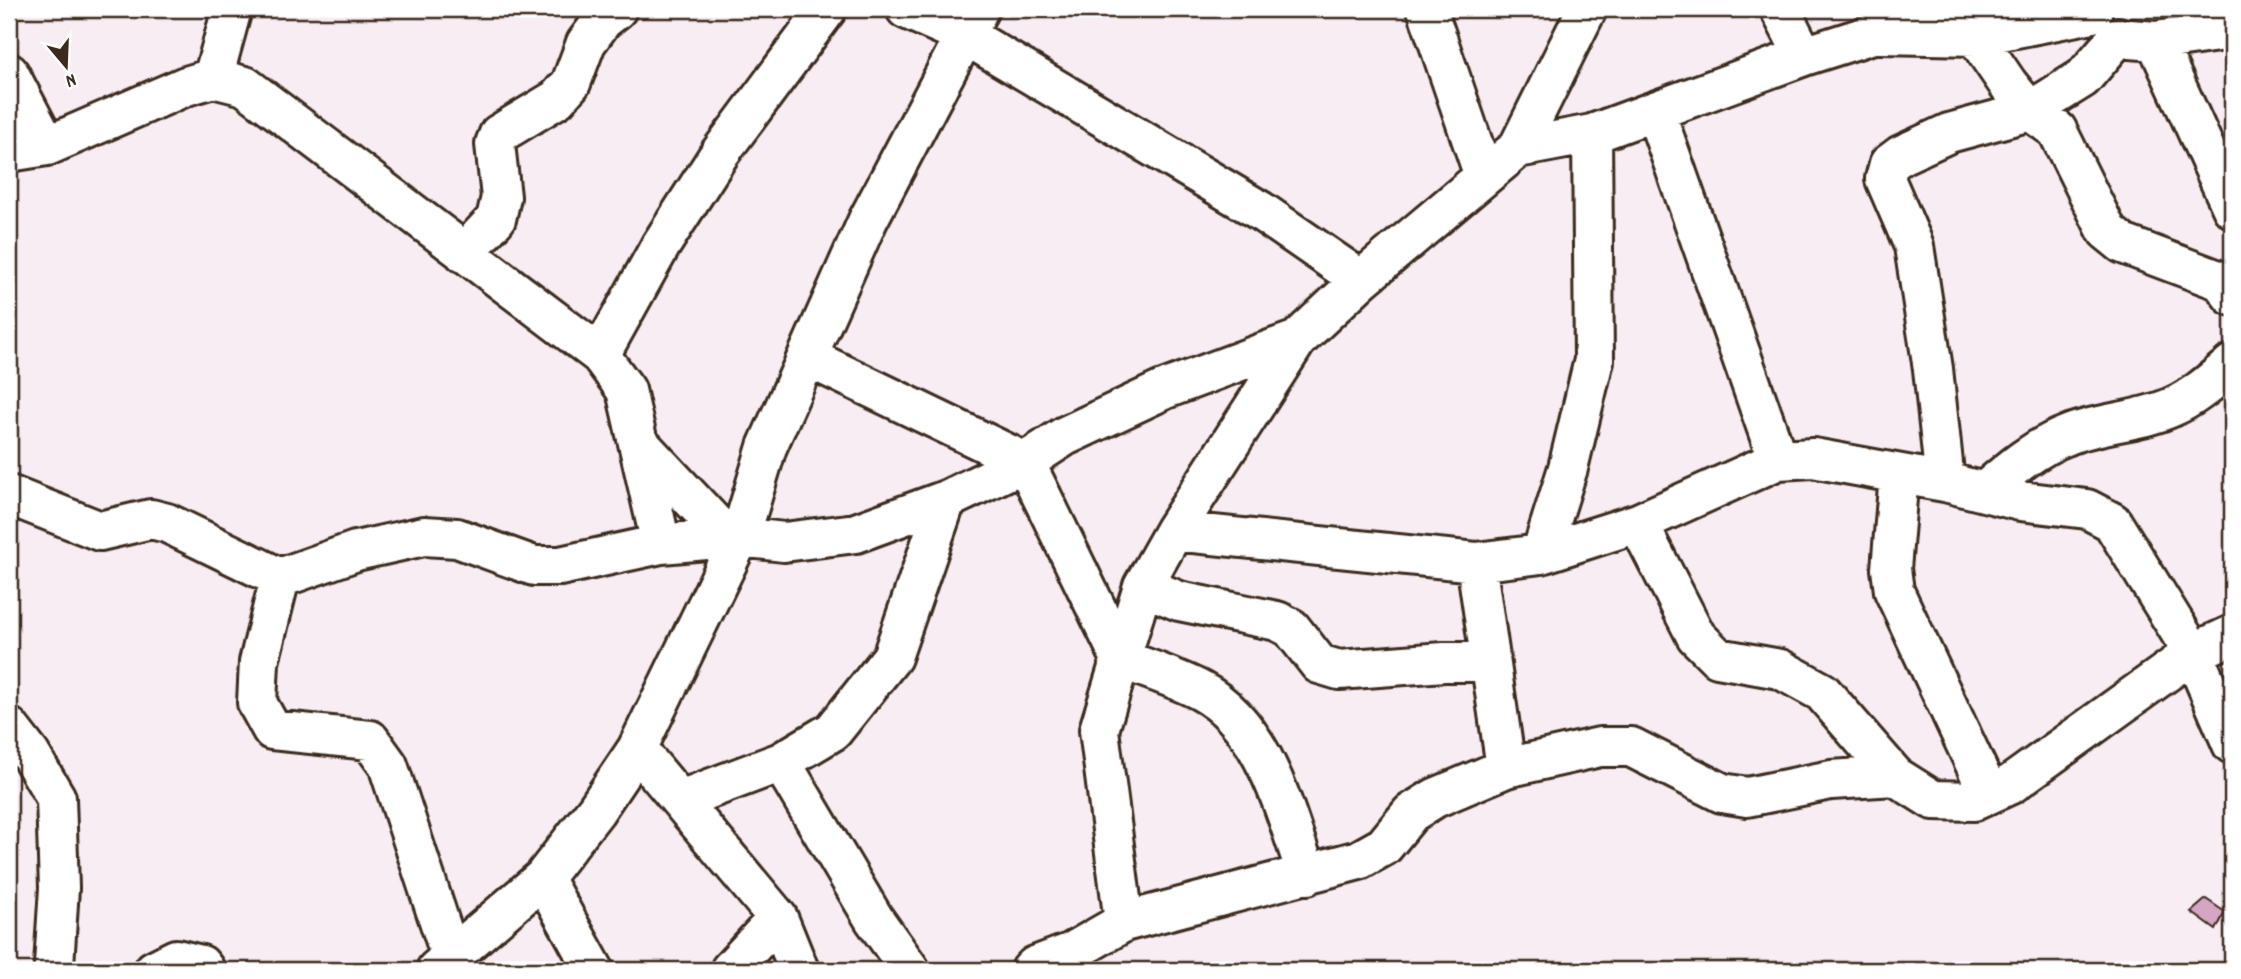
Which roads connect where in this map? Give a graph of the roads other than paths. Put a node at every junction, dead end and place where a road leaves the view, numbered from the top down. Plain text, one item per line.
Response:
1 (232, 9) edge
2 (617, 9) edge
3 (827, 9) edge
4 (906, 9) edge
5 (1427, 9) edge
6 (1587, 9) edge
7 (1780, 9) edge
8 (1924, 9) edge
9 (2100, 20) edge
10 (972, 22) edge
11 (1967, 23) edge
12 (2232, 30) edge
13 (1873, 34) junction
14 (2156, 41) junction
15 (1804, 56) junction
16 (9, 73) edge
17 (213, 78) junction
18 (1655, 111) junction
19 (2030, 111) junction
20 (1592, 134) junction
21 (47, 146) junction
22 (1518, 148) junction
23 (9, 152) edge
24 (1484, 176) junction
25 (2232, 208) edge
26 (464, 253) junction
27 (1362, 281) junction
28 (2232, 296) edge
29 (1297, 340) junction
30 (600, 355) junction
31 (807, 357) junction
32 (2232, 364) edge
33 (637, 441) junction
34 (1778, 460) junction
35 (1025, 462) junction
36 (1899, 475) junction
37 (1945, 482) junction
38 (1984, 492) junction
39 (9, 495) edge
40 (946, 500) junction
41 (1638, 523) junction
42 (1174, 531) junction
43 (734, 538) junction
44 (661, 544) junction
45 (1541, 554) junction
46 (1476, 562) junction
47 (280, 578) junction
48 (1143, 586) junction
49 (2232, 635) edge
50 (2193, 653) junction
51 (1121, 659) junction
52 (1489, 662) junction
53 (9, 727) edge
54 (2232, 744) edge
55 (638, 749) junction
56 (781, 762) junction
57 (1506, 768) junction
58 (1895, 776) junction
59 (1989, 794) junction
60 (680, 800) junction
61 (1307, 875) junction
62 (543, 878) junction
63 (778, 918) junction
64 (1124, 922) junction
65 (443, 963) edge
66 (55, 970) edge
67 (155, 970) edge
68 (205, 970) edge
69 (594, 970) edge
70 (730, 970) edge
71 (799, 970) edge
72 (910, 970) edge
73 (1031, 970) edge

1 - 17 street
2 - 26 street
3 - 30 street
4 - 10 street
5 - 24 street
6 - 22 street
7 - 15 street
8 - 13 street
9 - 11 street
9 - 14 street
9 - 19 street
10 - 27 street
10 - 31 street
11 - 13 street
11 - 19 street
12 - 14 street
13 - 15 street
14 - 25 street
15 - 18 street
16 - 21 street
17 - 21 street
17 - 26 street
18 - 20 street
18 - 34 street
19 - 28 street
19 - 37 street
20 - 22 street
20 - 45 street
21 - 23 street
22 - 24 street
24 - 27 street
26 - 30 street
27 - 29 street
29 - 35 street
29 - 42 street
30 - 33 street
31 - 35 street
31 - 43 street
32 - 38 street
33 - 43 street
33 - 44 street
34 - 36 street
34 - 41 street
35 - 40 street
35 - 51 street
36 - 37 street
36 - 59 street
37 - 38 street
38 - 50 street
39 - 47 street
40 - 43 street
40 - 56 street
41 - 45 street
41 - 58 street
42 - 46 street
42 - 48 street
43 - 44 street
43 - 55 street
44 - 47 street
45 - 46 street
46 - 52 street
47 - 65 street
48 - 51 street
48 - 52 street
49 - 50 street
50 - 54 street
50 - 59 street
51 - 61 street
51 - 64 street
52 - 57 street
53 - 66 street
55 - 60 street
55 - 62 street
56 - 60 street
56 - 72 street
57 - 58 street
57 - 61 street
58 - 59 street
60 - 63 street
61 - 64 street
62 - 65 street
62 - 69 street
63 - 70 street
63 - 71 street
64 - 73 street
67 - 68 street

